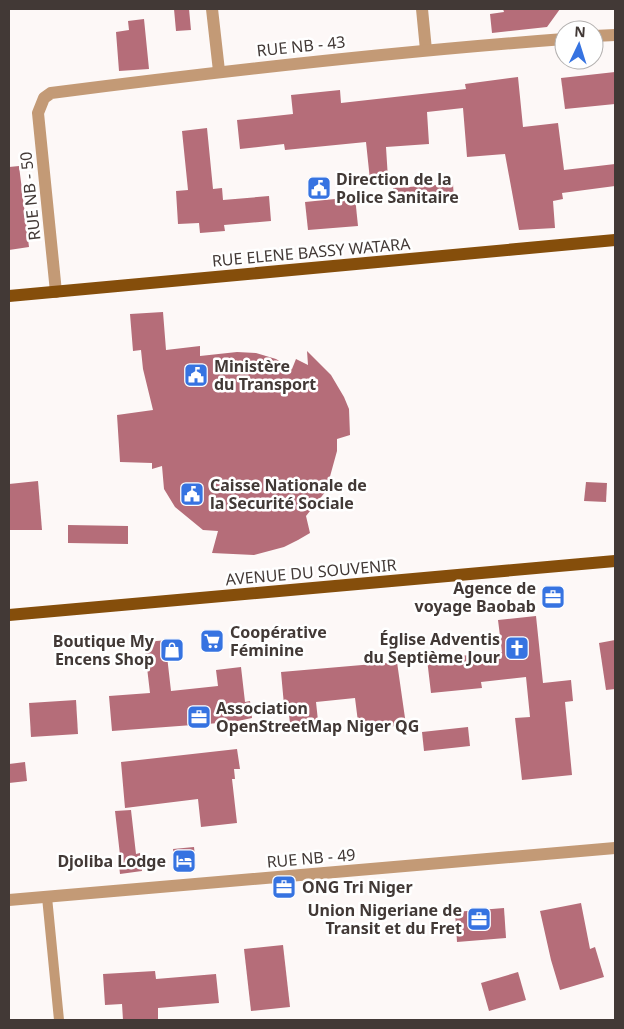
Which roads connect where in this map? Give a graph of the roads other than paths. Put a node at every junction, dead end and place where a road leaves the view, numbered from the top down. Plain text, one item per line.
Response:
1 (212, 9) edge
2 (422, 9) edge
3 (554, 40) edge
4 (426, 50) junction
5 (219, 71) junction
6 (44, 98) joint
7 (615, 240) edge
8 (56, 292) junction
9 (9, 296) edge
10 (615, 561) edge
11 (9, 615) edge
12 (615, 848) edge
13 (47, 897) junction
14 (9, 900) edge
15 (59, 1020) edge

1 - 5 street
2 - 4 street
3 - 4 street, RUE NB - 43
4 - 5 street, RUE NB - 43
5 - 6 street, RUE NB - 43
6 - 8 street, RUE NB - 50
7 - 8 main road, RUE ELENE BASSY WATARA
8 - 9 main road, RUE ELENE BASSY WATARA
10 - 11 main road, AVENUE DU SOUVENIR
12 - 13 street, RUE NB - 49
13 - 14 street, RUE NB - 49
13 - 15 lane

